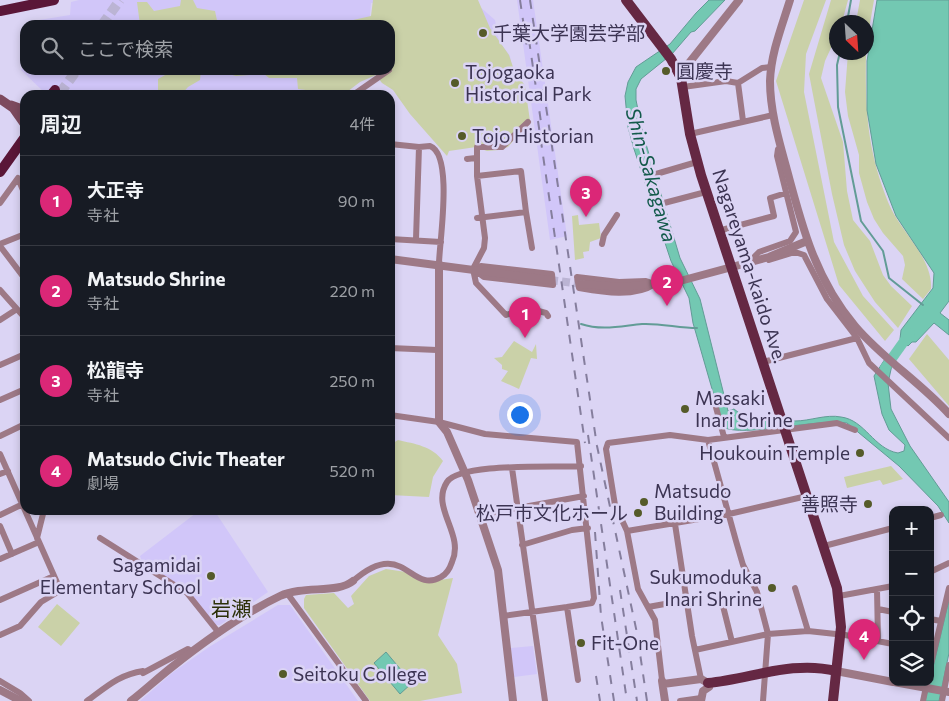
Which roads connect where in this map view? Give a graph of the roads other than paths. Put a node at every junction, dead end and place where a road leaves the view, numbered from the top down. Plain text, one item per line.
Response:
1 (54, 0) edge
2 (626, 0) edge
3 (739, 0) edge
4 (790, 0) edge
5 (33, 2) edge
6 (0, 11) edge
7 (672, 60) junction
8 (689, 63) junction
9 (771, 67) junction
10 (381, 75) edge
11 (738, 83) junction
12 (683, 84) junction
13 (360, 90) edge
14 (2, 100) edge
15 (20, 108) edge
16 (773, 115) junction
17 (20, 116) edge
18 (743, 121) junction
19 (528, 122) dead end
20 (690, 134) junction
21 (20, 144) edge
22 (395, 145) edge
23 (419, 147) junction
24 (781, 148) junction
25 (467, 158) dead end
26 (476, 158) junction
27 (697, 162) junction
28 (0, 172) edge
29 (656, 174) dead end
30 (477, 176) junction
31 (20, 183) edge
32 (706, 192) junction
33 (786, 193) junction
34 (0, 203) edge
35 (664, 203) dead end
36 (526, 212) junction
37 (617, 215) dead end
38 (480, 218) junction
39 (718, 231) junction
40 (20, 236) edge
41 (395, 239) edge
42 (416, 240) junction
43 (807, 241) junction
44 (441, 242) junction
45 (602, 244) dead end
46 (0, 245) edge
47 (532, 248) dead end
48 (754, 258) junction
49 (395, 260) edge
50 (439, 264) junction
51 (730, 266) junction
52 (473, 270) junction
53 (20, 274) edge
54 (550, 280) tunnel mouth
55 (582, 284) tunnel mouth
56 (655, 284) junction
57 (0, 290) edge
58 (17, 309) junction
59 (20, 312) edge
60 (548, 316) dead end
61 (0, 320) edge
62 (856, 338) junction
63 (395, 348) edge
64 (438, 350) junction
65 (20, 356) edge
66 (763, 362) junction
67 (0, 365) edge
68 (20, 391) edge
69 (0, 400) edge
70 (714, 400) dead end
71 (949, 414) edge
72 (395, 416) edge
73 (439, 422) junction
74 (784, 424) junction
75 (20, 426) edge
76 (855, 430) dead end
77 (0, 436) edge
78 (724, 436) junction
79 (949, 438) edge
80 (708, 440) junction
81 (0, 454) edge
82 (581, 466) junction
83 (512, 468) junction
84 (8, 471) junction
85 (464, 472) junction
86 (0, 474) edge
87 (584, 496) junction
88 (807, 496) junction
89 (20, 499) edge
90 (20, 505) edge
91 (517, 507) junction
92 (0, 514) edge
93 (729, 514) junction
94 (27, 515) edge
95 (43, 515) edge
96 (479, 515) junction
97 (941, 515) dead end
98 (934, 517) edge
99 (675, 524) junction
100 (0, 526) edge
101 (588, 528) junction
102 (889, 529) edge
103 (627, 531) junction
104 (100, 538) dead end
105 (38, 540) junction
106 (522, 545) junction
107 (824, 546) junction
108 (12, 554) junction
109 (0, 559) edge
110 (949, 563) edge
111 (934, 570) edge
112 (54, 576) junction
113 (353, 581) joint
114 (889, 587) edge
115 (795, 588) dead end
116 (949, 588) edge
117 (878, 589) junction
118 (287, 593) junction
119 (839, 596) junction
120 (721, 598) dead end
121 (0, 600) edge
122 (687, 600) junction
123 (567, 607) junction
124 (648, 607) junction
125 (878, 609) junction
126 (889, 611) edge
127 (533, 612) junction
128 (503, 616) junction
129 (934, 620) edge
130 (941, 621) junction
131 (808, 631) junction
132 (219, 633) junction
133 (768, 634) junction
134 (840, 634) junction
135 (0, 635) edge
136 (878, 641) junction
137 (732, 642) junction
138 (889, 643) edge
139 (934, 644) edge
140 (695, 650) junction
141 (192, 652) junction
142 (949, 665) edge
143 (836, 672) junction
144 (765, 674) junction
145 (578, 680) dead end
146 (0, 681) edge
147 (889, 681) edge
148 (662, 682) junction
149 (706, 683) junction
150 (926, 686) edge
151 (0, 690) edge
152 (945, 692) edge
153 (701, 699) edge
154 (21, 701) edge
155 (29, 701) edge
156 (87, 701) edge
157 (131, 701) edge
158 (366, 701) edge
159 (513, 701) edge
160 (546, 701) edge
161 (665, 701) edge
162 (680, 701) edge
163 (763, 701) edge
164 (833, 701) edge
165 (923, 701) edge
166 (942, 701) edge

1 - 5 highway
2 - 7 main road, Nagareyama-kaido Ave.
3 - 8 street
4 - 9 street
5 - 6 highway
7 - 8 street
7 - 12 main road, Nagareyama-kaido Ave.
8 - 12 street
9 - 11 street
9 - 16 street
10 - 13 street
11 - 12 street
11 - 18 street
12 - 20 main road, Nagareyama-kaido Ave.
14 - 15 main road
14 - 17 main road
16 - 18 street
16 - 24 street
18 - 20 street
19 - 26 street
20 - 27 main road, Nagareyama-kaido Ave.
21 - 28 highway
22 - 23 street
23 - 42 street
23 - 44 street
24 - 33 street
24 - 43 street
25 - 26 street
26 - 30 street
27 - 29 street
27 - 32 main road, Nagareyama-kaido Ave.
30 - 36 street
30 - 38 street
31 - 34 street
32 - 35 street
32 - 39 main road, Nagareyama-kaido Ave.
33 - 39 street
33 - 48 street
36 - 38 street
36 - 47 street
37 - 45 street
38 - 52 street
39 - 51 main road, Nagareyama-kaido Ave.
40 - 46 street
41 - 42 street
42 - 44 street
43 - 48 street
43 - 71 street
44 - 50 street
46 - 53 street
48 - 51 street
48 - 62 street
49 - 50 street
50 - 52 street
50 - 64 street
51 - 56 street
51 - 66 main road, Nagareyama-kaido Ave.
52 - 52 street
52 - 54 street
52 - 60 street
55 - 56 street
56 - 56 street
57 - 58 street
58 - 59 street
58 - 61 street
62 - 66 street
62 - 79 street
63 - 64 street
64 - 73 street
65 - 67 street
66 - 74 main road, Nagareyama-kaido Ave.
68 - 69 street
70 - 78 street
72 - 73 street
73 - 82 street
73 - 85 street
74 - 76 street
74 - 78 street
74 - 88 main road, Nagareyama-kaido Ave.
75 - 77 street
78 - 80 street
80 - 93 street
80 - 103 street
81 - 84 street
82 - 83 street
82 - 87 street
83 - 85 street
83 - 91 street
84 - 86 street
84 - 89 street
85 - 96 street
85 - 113 street
87 - 91 street
87 - 101 street
88 - 93 street
88 - 107 main road, Nagareyama-kaido Ave.
90 - 92 street
91 - 96 street
91 - 106 street
93 - 99 street
93 - 133 street
94 - 105 street
95 - 105 street
96 - 128 street
97 - 98 street
99 - 103 street
99 - 122 street
100 - 108 street
101 - 106 street
101 - 123 street
102 - 107 street
103 - 124 street
104 - 132 street
105 - 108 street
105 - 112 street
106 - 127 street
107 - 119 main road, Nagareyama-kaido Ave.
108 - 109 street
110 - 111 street
112 - 121 street
112 - 135 street
113 - 118 street
114 - 117 street
115 - 131 street
116 - 130 street
117 - 119 street
117 - 125 street
118 - 132 street
118 - 158 street
119 - 134 main road, Nagareyama-kaido Ave.
120 - 137 street
122 - 124 street
122 - 140 street
123 - 127 street
123 - 145 street
124 - 148 street
125 - 126 street
125 - 136 street
127 - 128 street
127 - 160 street
128 - 159 street
129 - 130 street
130 - 139 street
131 - 133 street
131 - 134 street
132 - 141 street
133 - 137 street
133 - 144 street
134 - 136 street
134 - 143 main road, Nagareyama-kaido Ave.
136 - 138 street
137 - 140 street
140 - 149 street
141 - 156 street
141 - 157 street
142 - 152 street
143 - 144 main road
143 - 147 street
143 - 164 main road, Nagareyama-kaido Ave.
144 - 149 main road
144 - 163 street
146 - 155 street
148 - 149 street
148 - 161 street
149 - 153 street
150 - 152 street
150 - 165 street
151 - 154 street
152 - 166 street
153 - 162 street

